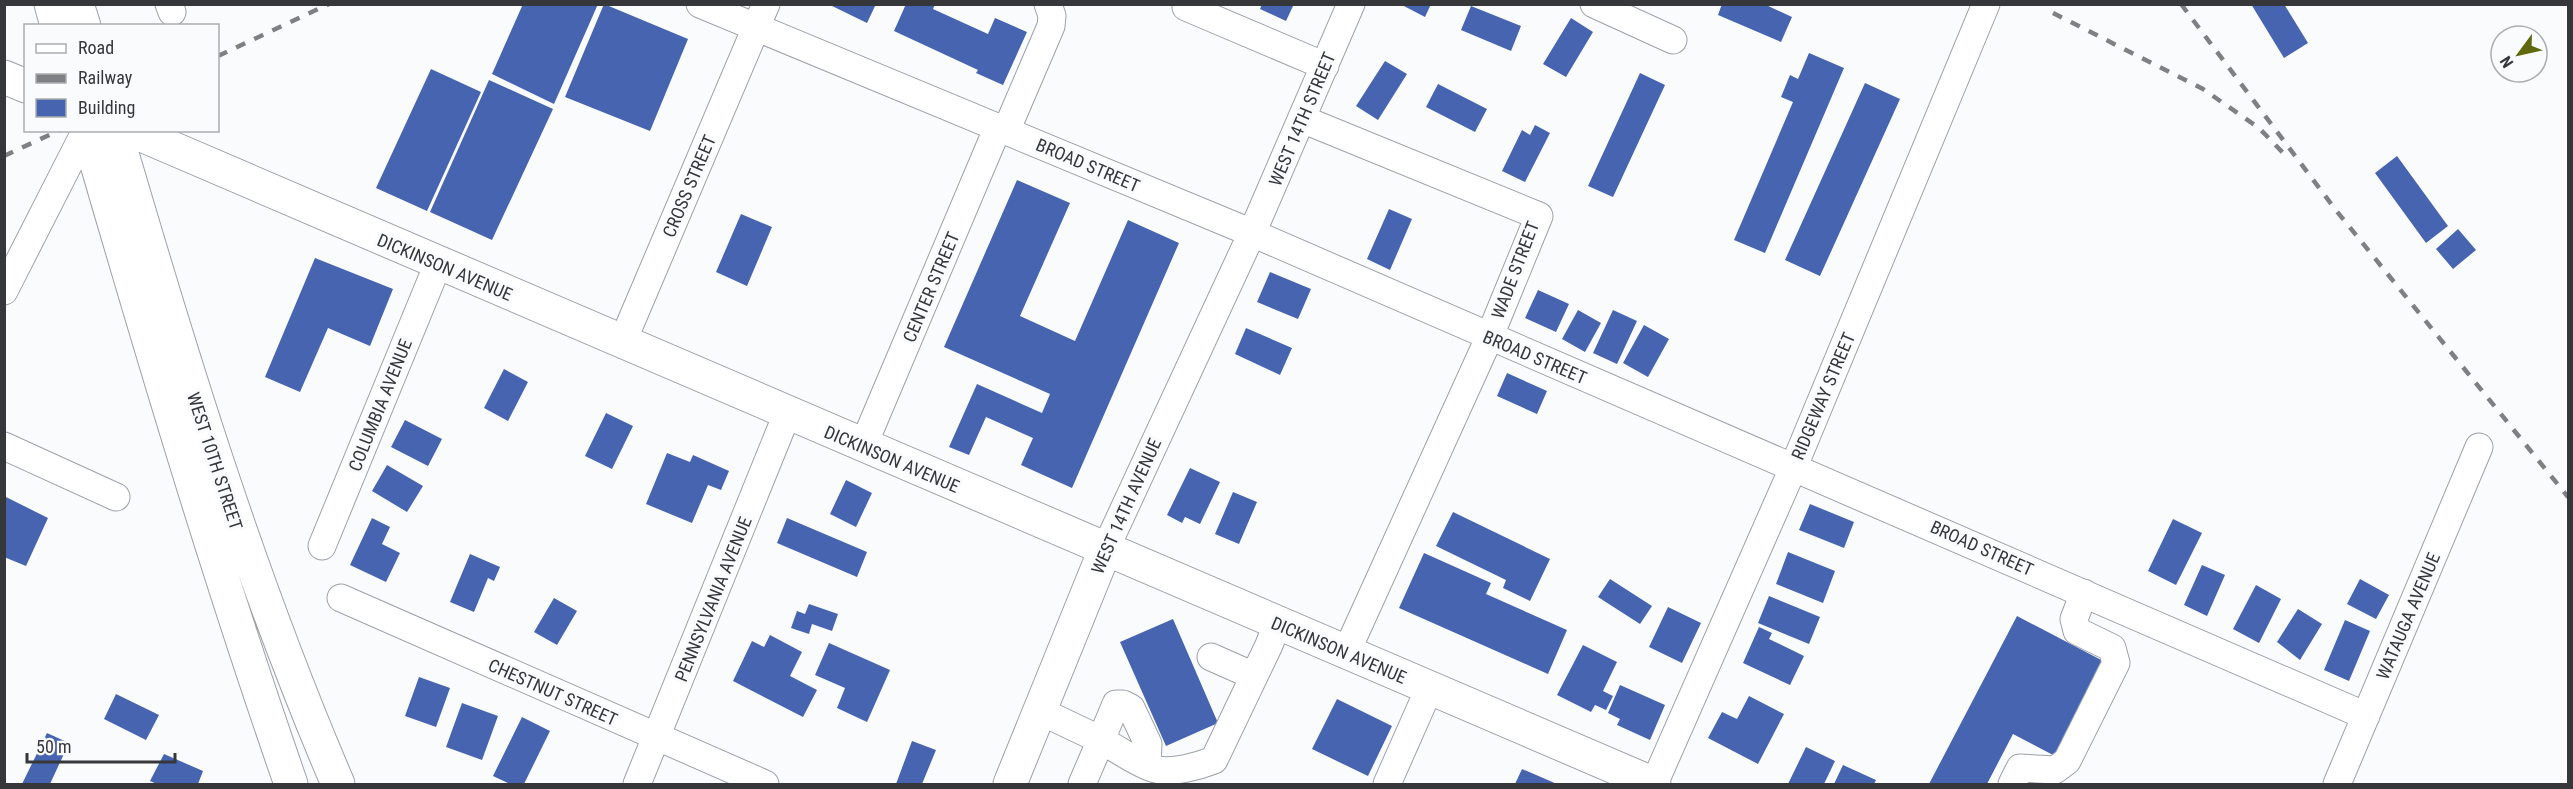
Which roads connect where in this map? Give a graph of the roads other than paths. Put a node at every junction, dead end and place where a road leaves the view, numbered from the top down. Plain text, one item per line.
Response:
1 (700, 4) edge
2 (766, 4) edge
3 (1048, 4) edge
4 (1188, 4) edge
5 (1351, 4) edge
6 (1594, 4) edge
7 (1986, 4) edge
8 (755, 29) junction
9 (1673, 40) dead end
10 (1325, 66) junction
11 (4, 77) edge
12 (24, 85) edge
13 (1302, 119) junction
14 (1002, 129) junction
15 (85, 132) edge
16 (87, 132) edge
17 (114, 132) edge
18 (135, 132) edge
19 (125, 215) junction
20 (1252, 233) junction
21 (438, 264) junction
22 (4, 291) edge
23 (1489, 338) junction
24 (622, 343) junction
25 (787, 414) junction
26 (4, 446) edge
27 (863, 447) junction
28 (2479, 447) dead end
29 (1794, 466) junction
30 (116, 496) dead end
31 (322, 546) dead end
32 (1104, 550) junction
33 (2084, 593) junction
34 (341, 598) dead end
35 (1277, 624) junction
36 (1346, 653) junction
37 (1211, 657) dead end
38 (1254, 676) junction
39 (1429, 689) junction
40 (1040, 711) junction
41 (2366, 716) junction
42 (657, 739) junction
43 (1101, 740) junction
44 (1147, 765) junction
45 (291, 784) edge
46 (338, 784) edge
47 (637, 784) edge
48 (765, 784) edge
49 (1010, 784) edge
50 (1082, 784) edge
51 (1387, 784) edge
52 (1654, 784) edge
53 (2012, 784) edge
54 (2337, 784) edge

1 - 8 street, BROAD STREET
2 - 8 street, CROSS STREET
3 - 14 street, CENTER STREET
4 - 10 street
5 - 10 street, WEST 14TH STREET
6 - 9 street
7 - 29 street, RIDGEWAY STREET
8 - 14 street, BROAD STREET
8 - 24 street, CROSS STREET
10 - 13 street, WEST 14TH STREET
11 - 12 main road
13 - 20 street, WEST 14TH STREET
13 - 23 street, WADE STREET
14 - 20 street, BROAD STREET
14 - 27 street, CENTER STREET
15 - 22 street
16 - 19 main road, WEST 10TH STREET
17 - 19 main road, WEST 10TH STREET
18 - 21 main road, DICKINSON AVENUE
19 - 45 main road, WEST 10TH STREET
19 - 46 main road, WEST 10TH STREET
20 - 23 street, BROAD STREET
20 - 32 street, WEST 14TH AVENUE
21 - 24 main road, DICKINSON AVENUE
21 - 31 street, COLUMBIA AVENUE
23 - 29 street, BROAD STREET
23 - 36 street, WADE STREET
24 - 25 main road, DICKINSON AVENUE
25 - 27 main road, DICKINSON AVENUE
25 - 42 street, PENNSYLVANIA AVENUE
26 - 30 street
27 - 32 main road, DICKINSON AVENUE
28 - 41 street, WATAUGA AVENUE
29 - 33 street, BROAD STREET
29 - 52 street, RIDGEWAY STREET
32 - 35 main road, DICKINSON AVENUE
32 - 40 main road, WEST 14TH AVENUE
33 - 41 street, BROAD STREET
33 - 53 street
34 - 42 street, CHESTNUT STREET
35 - 36 main road, DICKINSON AVENUE
35 - 38 street
36 - 39 main road, DICKINSON AVENUE
37 - 38 street
38 - 44 street
39 - 51 street
39 - 52 main road, DICKINSON AVENUE
40 - 43 street
40 - 49 main road, WEST 14TH AVENUE
41 - 54 street, WATAUGA AVENUE
42 - 47 street, PENNSYLVANIA AVENUE
42 - 48 street, CHESTNUT STREET
43 - 44 street
43 - 44 street
43 - 50 street

